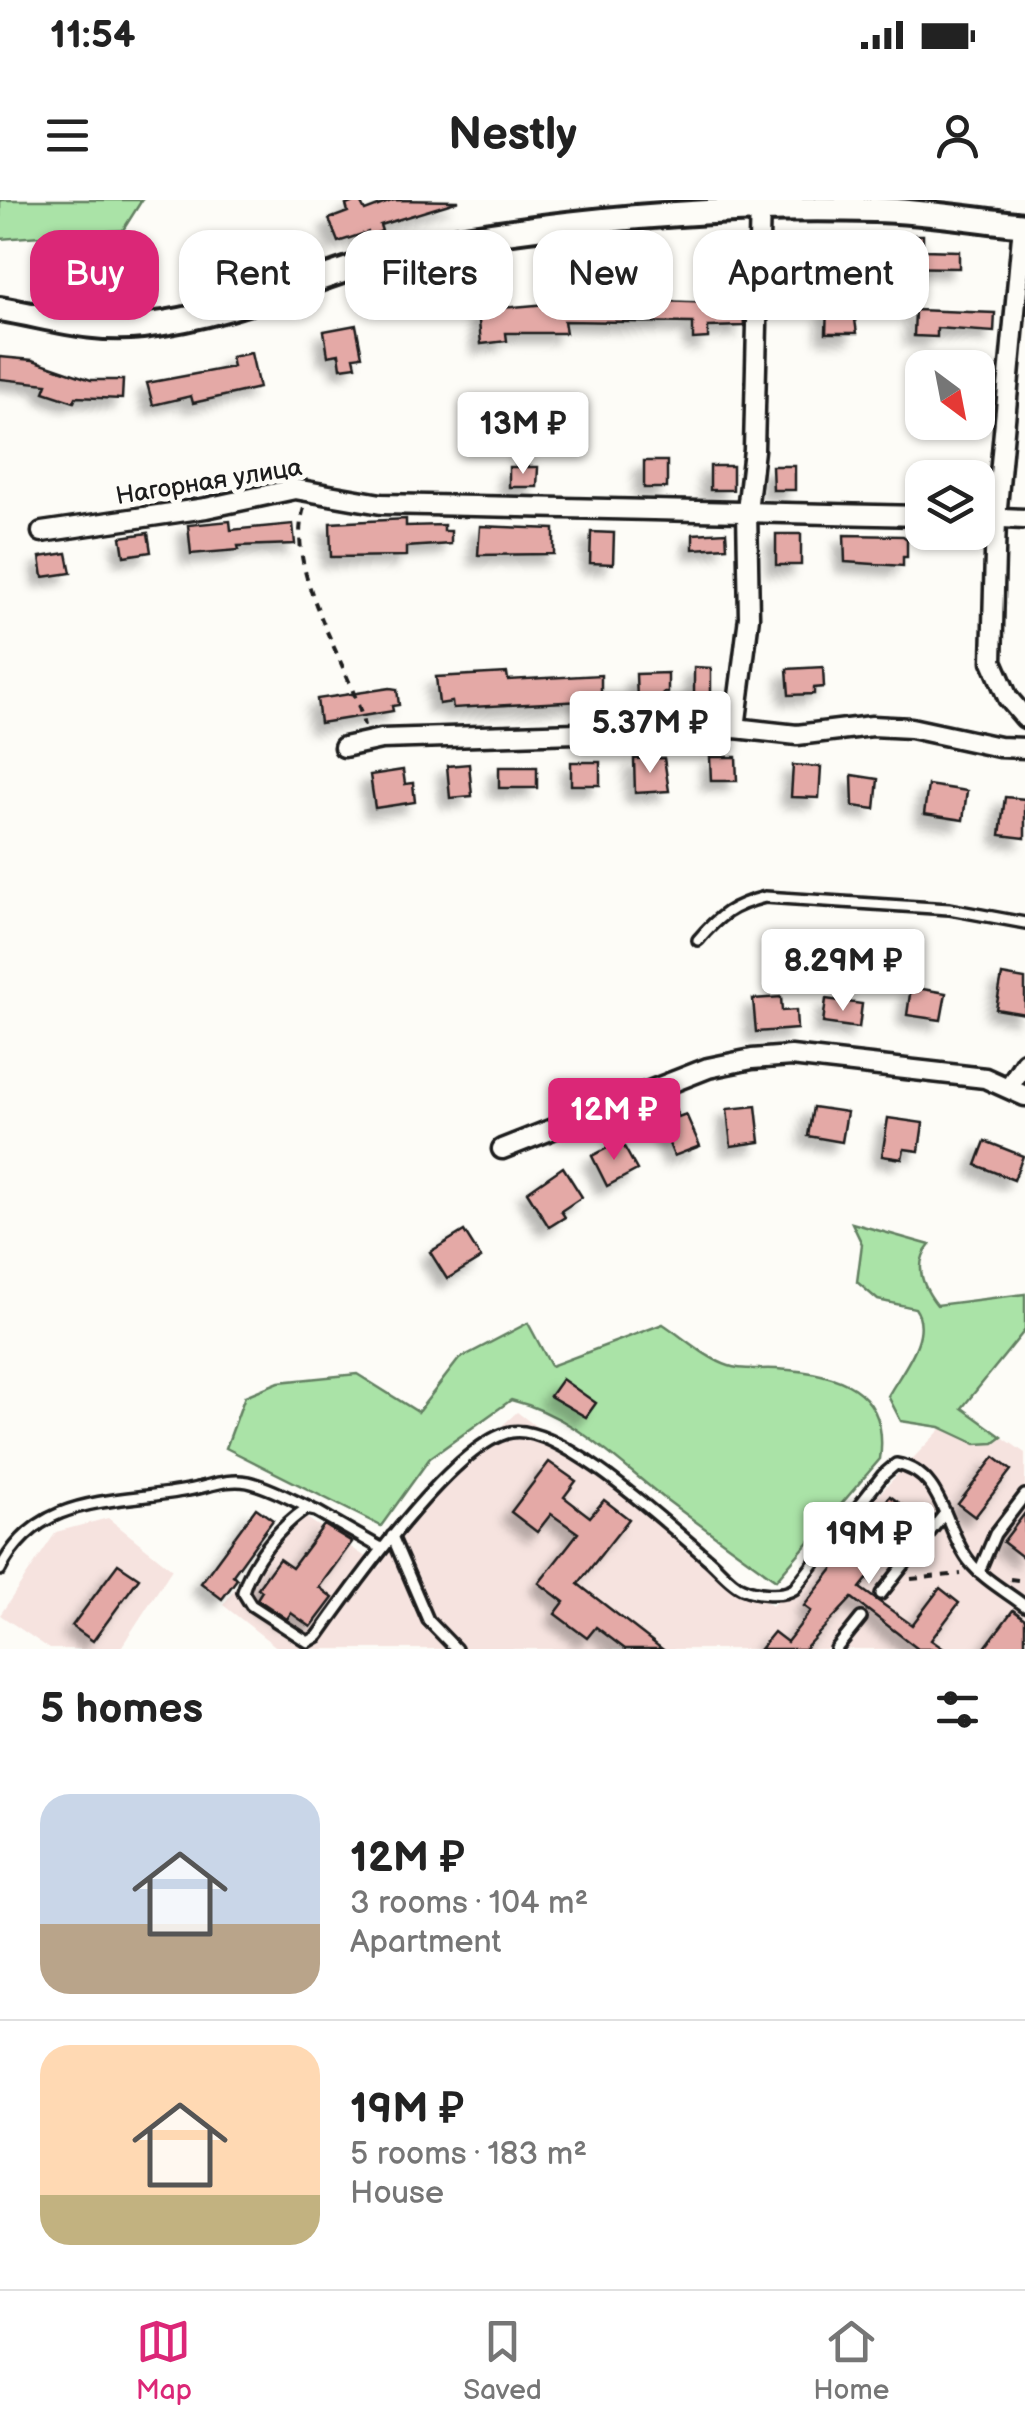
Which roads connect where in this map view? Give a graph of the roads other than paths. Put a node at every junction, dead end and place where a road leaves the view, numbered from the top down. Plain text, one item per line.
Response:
1 (760, 205) edge
2 (1024, 225) edge
3 (0, 309) edge
4 (994, 460) edge
5 (747, 511) junction
6 (905, 516) edge
7 (995, 518) edge
8 (1025, 520) edge
9 (42, 532) dead end
10 (988, 550) edge
11 (1025, 718) edge
12 (735, 728) junction
13 (344, 748) dead end
14 (1025, 748) edge
15 (1025, 924) edge
16 (698, 940) dead end
17 (1025, 1062) edge
18 (1017, 1091) edge
19 (502, 1149) dead end
20 (1025, 1495) edge
21 (316, 1510) junction
22 (945, 1512) junction
23 (392, 1536) junction
24 (381, 1548) junction
25 (0, 1570) edge
26 (980, 1572) junction
27 (881, 1594) dead end
28 (1025, 1606) edge
29 (862, 1618) dead end
30 (456, 1649) edge
31 (836, 1649) edge

1 - 2 street
1 - 3 street
1 - 5 street
2 - 4 street
5 - 6 street, Нагорная улица
5 - 9 street, Нагорная улица
5 - 12 street
7 - 8 street
10 - 11 street
12 - 13 street
12 - 14 street
15 - 16 lane
17 - 18 street
18 - 19 street
20 - 26 lane
21 - 24 lane
21 - 24 lane
21 - 25 lane
22 - 23 lane
22 - 26 lane
22 - 27 lane
23 - 24 lane
23 - 30 lane
26 - 28 lane
29 - 31 lane

